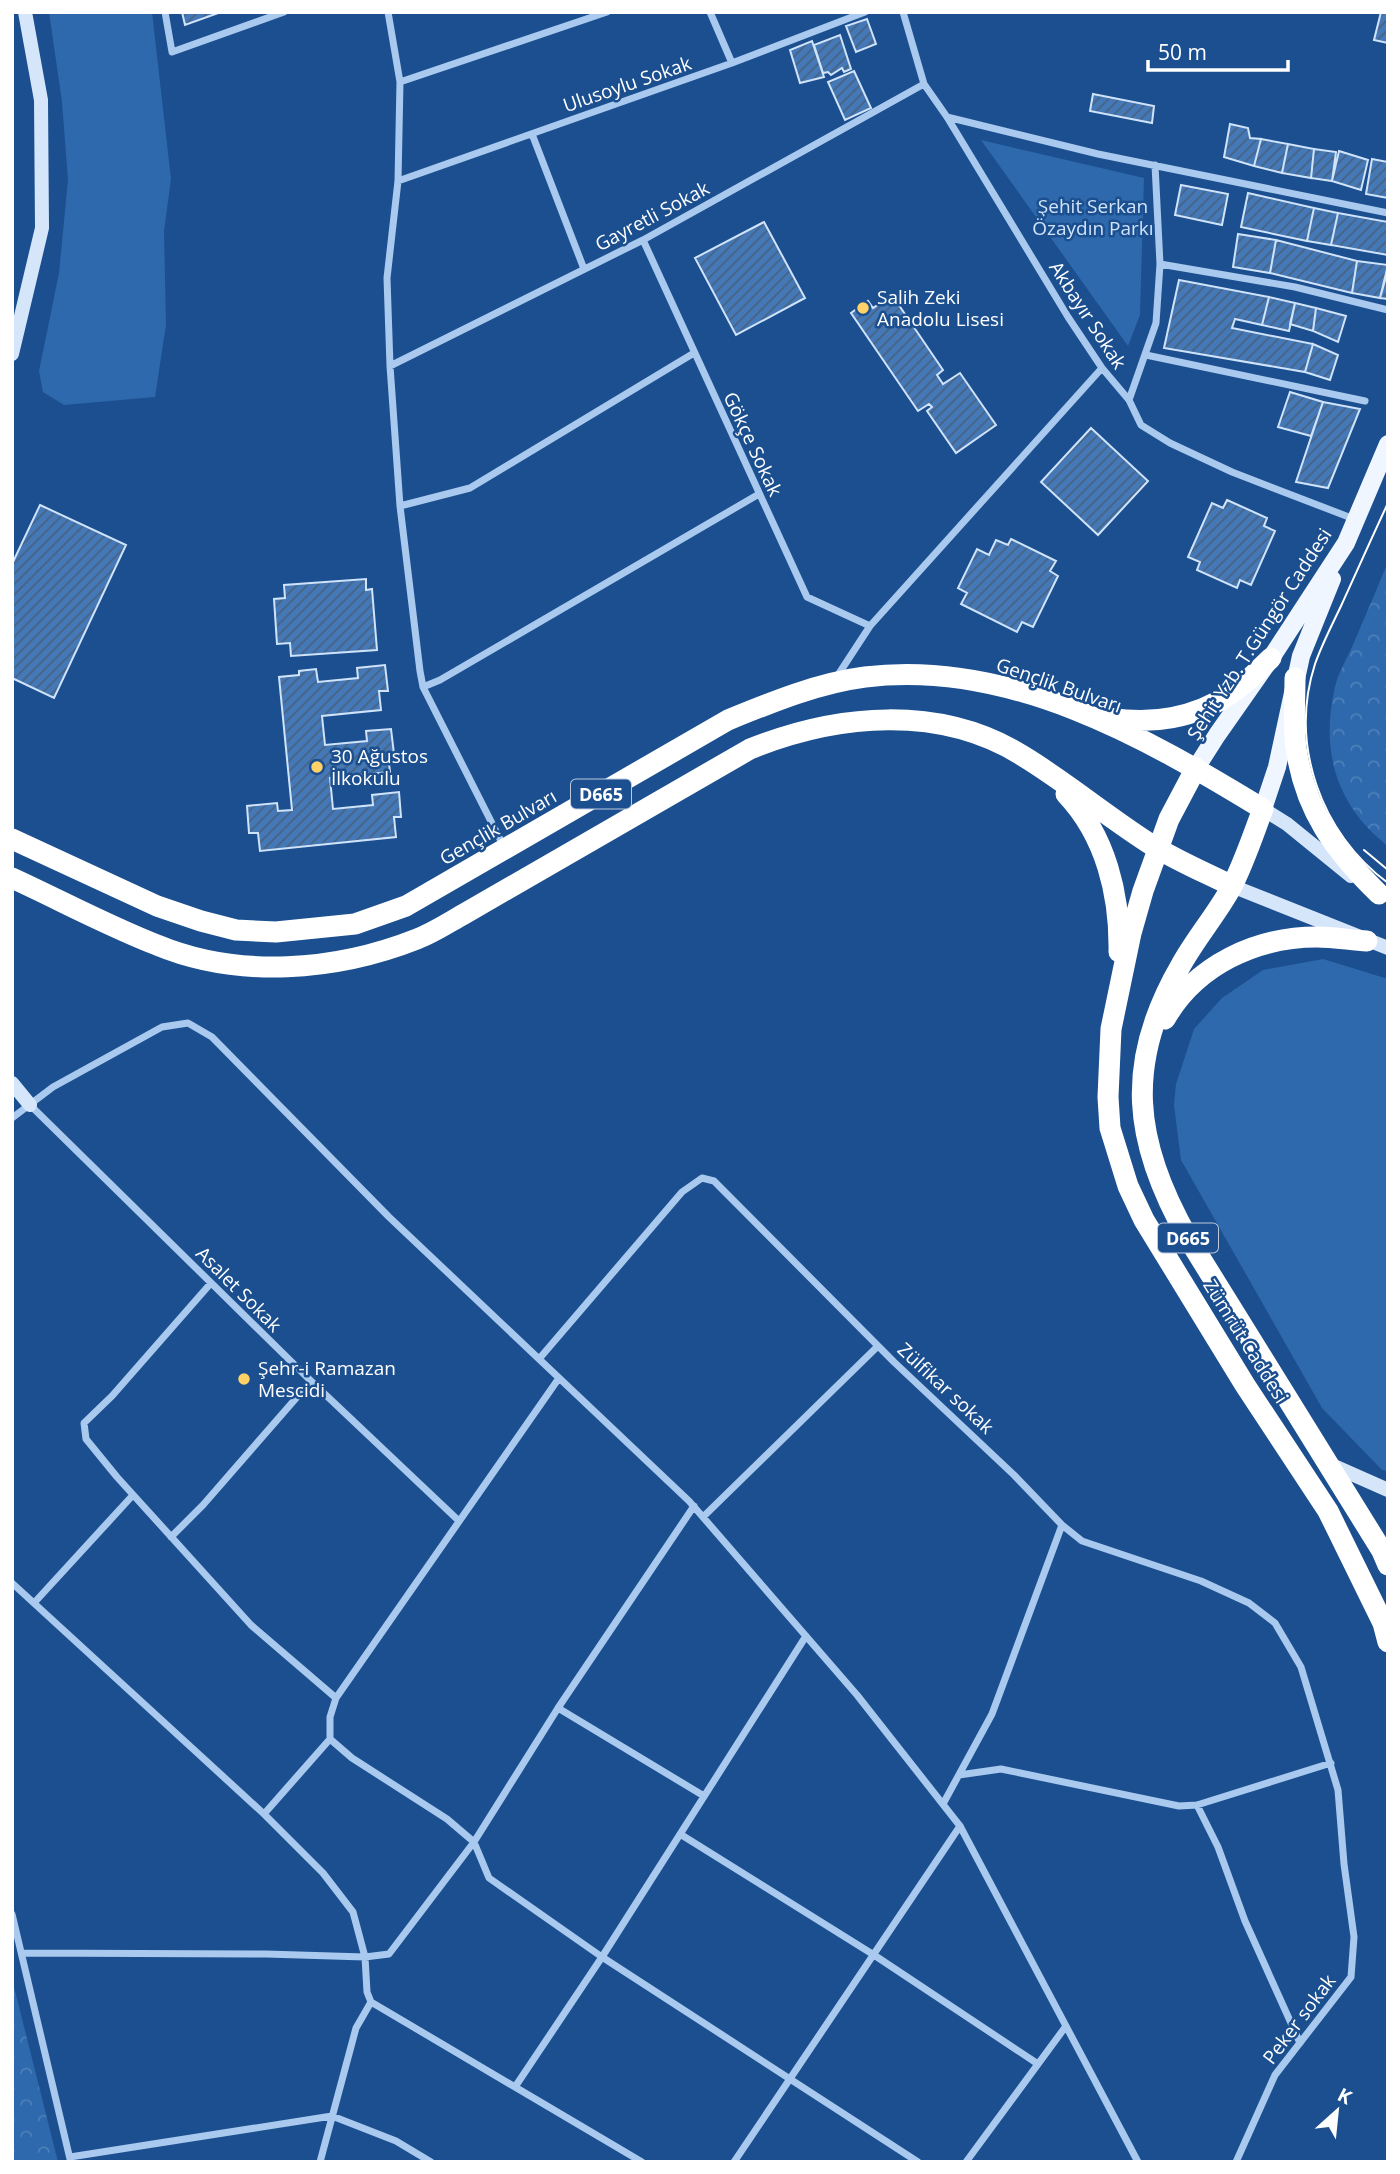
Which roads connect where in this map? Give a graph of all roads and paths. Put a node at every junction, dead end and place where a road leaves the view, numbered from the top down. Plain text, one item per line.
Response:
1 (25, 12) edge
2 (165, 12) edge
3 (284, 12) edge
4 (388, 12) edge
5 (607, 12) edge
6 (710, 12) edge
7 (865, 12) edge
8 (903, 12) edge
9 (732, 64) junction
10 (400, 82) junction
11 (924, 84) junction
12 (947, 117) junction
13 (532, 134) junction
14 (1155, 165) junction
15 (398, 181) junction
16 (1388, 213) edge
17 (643, 240) junction
18 (1160, 264) junction
19 (584, 269) junction
20 (1388, 310) edge
21 (694, 353) junction
22 (12, 354) edge
23 (1146, 355) junction
24 (390, 366) junction
25 (1102, 368) junction
26 (1129, 400) junction
27 (1365, 401) dead end
28 (1388, 444) edge
29 (759, 494) junction
30 (400, 506) junction
31 (1356, 520) junction
32 (1346, 543) junction
33 (870, 626) junction
34 (1271, 658) junction
35 (1295, 678) junction
36 (833, 684) junction
37 (424, 687) junction
38 (1085, 713) junction
39 (1023, 755) junction
40 (1196, 768) junction
41 (1263, 809) junction
42 (12, 839) edge
43 (1157, 848) junction
44 (505, 849) junction
45 (12, 878) edge
46 (1232, 886) junction
47 (1384, 896) edge
48 (1367, 941) junction
49 (1388, 948) edge
50 (1119, 984) junction
51 (1143, 1073) junction
52 (12, 1083) edge
53 (30, 1105) junction
54 (12, 1118) edge
55 (211, 1283) junction
56 (878, 1346) junction
57 (539, 1359) junction
58 (559, 1378) junction
59 (311, 1381) junction
60 (1326, 1462) junction
61 (1388, 1490) edge
62 (133, 1495) junction
63 (694, 1506) junction
64 (703, 1517) junction
65 (459, 1521) junction
66 (1062, 1525) junction
67 (171, 1537) junction
68 (1388, 1565) edge
69 (12, 1583) edge
70 (34, 1603) junction
71 (806, 1636) junction
72 (1388, 1642) edge
73 (336, 1698) junction
74 (558, 1708) junction
75 (330, 1739) junction
76 (1331, 1763) junction
77 (959, 1775) junction
78 (704, 1796) junction
79 (943, 1804) junction
80 (1197, 1805) junction
81 (264, 1814) junction
82 (960, 1826) junction
83 (680, 1834) junction
84 (474, 1842) junction
85 (12, 1914) edge
86 (22, 1953) junction
87 (874, 1955) junction
88 (365, 1957) junction
89 (601, 1958) junction
90 (371, 2002) junction
91 (1066, 2026) junction
92 (1300, 2043) junction
93 (1038, 2064) junction
94 (791, 2080) junction
95 (515, 2087) junction
96 (332, 2116) junction
97 (70, 2159) edge
98 (630, 2159) edge
99 (320, 2162) edge
100 (431, 2162) edge
101 (642, 2162) edge
102 (734, 2162) edge
103 (918, 2162) edge
104 (966, 2162) edge
105 (1138, 2162) edge
106 (1236, 2162) edge

1 - 22 main road
2 - 3 street
4 - 10 street
5 - 10 street
6 - 9 street
7 - 9 street, Ulusoylu Sokak
8 - 11 street, Akbayır Sokak
9 - 13 street, Ulusoylu Sokak
10 - 15 street
11 - 12 street, Akbayır Sokak
11 - 17 street, Gayretli Sokak
12 - 14 street
12 - 25 street, Akbayır Sokak
13 - 15 street, Ulusoylu Sokak
13 - 19 street
14 - 16 street
14 - 18 street
15 - 24 street
17 - 19 street, Gayretli Sokak
17 - 21 street, Gökçe Sokak
18 - 20 street
18 - 23 street
19 - 24 street, Gayretli Sokak
21 - 29 street, Gökçe Sokak
21 - 30 street
23 - 26 street
23 - 27 street
24 - 30 street
25 - 26 street, Akbayır Sokak
25 - 33 street
26 - 31 street, Akbayır Sokak
28 - 31 main road, Şehit Yzb. T.Güngör Caddesi
29 - 33 street, Gökçe Sokak
29 - 37 street
30 - 37 street
31 - 32 main road, Şehit Yzb. T.Güngör Caddesi
32 - 34 main road, Şehit Yzb. T.Güngör Caddesi
32 - 35 main road
33 - 36 street
34 - 38 highway
34 - 40 main road, Şehit Yzb. T.Güngör Caddesi
35 - 41 main road
35 - 47 highway
36 - 38 highway, Gençlik Bulvarı / D665
36 - 44 highway, Gençlik Bulvarı / D665
37 - 44 street
38 - 40 highway, Gençlik Bulvarı / D665
39 - 43 highway
39 - 45 highway, D665
39 - 50 highway
40 - 41 highway, D665
40 - 43 highway, Zümrüt Caddesi
41 - 46 highway, D665
41 - 47 main road
42 - 44 highway, Gençlik Bulvarı / D665
43 - 46 highway
43 - 50 highway, Zümrüt Caddesi
46 - 48 main road
46 - 51 highway, D665
48 - 49 main road
48 - 51 highway
50 - 72 highway, Zümrüt Caddesi / D665
51 - 60 highway, D665
52 - 53 main road
53 - 54 street
53 - 55 street, Asalet Sokak
53 - 57 street
55 - 59 street, Asalet Sokak
55 - 62 street
56 - 57 street, Zülfikar sokak
56 - 64 street
56 - 66 street, Zülfikar sokak
57 - 58 street
58 - 63 street
58 - 65 street
59 - 65 street, Asalet Sokak
59 - 67 street
60 - 61 main road
60 - 68 highway, D665
62 - 67 street
62 - 70 street
63 - 64 street
63 - 74 street
64 - 71 street
65 - 73 street
66 - 76 street, Zülfikar sokak
66 - 77 street
67 - 73 street
69 - 70 street
70 - 81 street
71 - 78 street
71 - 79 street
73 - 75 street
74 - 78 street
74 - 84 street
75 - 81 street
75 - 84 street
76 - 80 street
76 - 92 street, Peker sokak
77 - 79 street
77 - 80 street
78 - 83 street
79 - 82 street
80 - 92 street
81 - 88 street
82 - 87 street
82 - 91 street
83 - 87 street
83 - 89 street
84 - 88 street
84 - 89 street
85 - 86 street
86 - 88 street
86 - 97 street
87 - 93 street
87 - 94 street
88 - 90 street
89 - 94 street
89 - 95 street
90 - 95 street
90 - 96 street
91 - 93 street
91 - 105 street
92 - 106 street, Peker sokak
93 - 104 street
94 - 102 street
94 - 103 street
95 - 98 street
96 - 97 street
96 - 99 street
96 - 100 street
98 - 101 street

